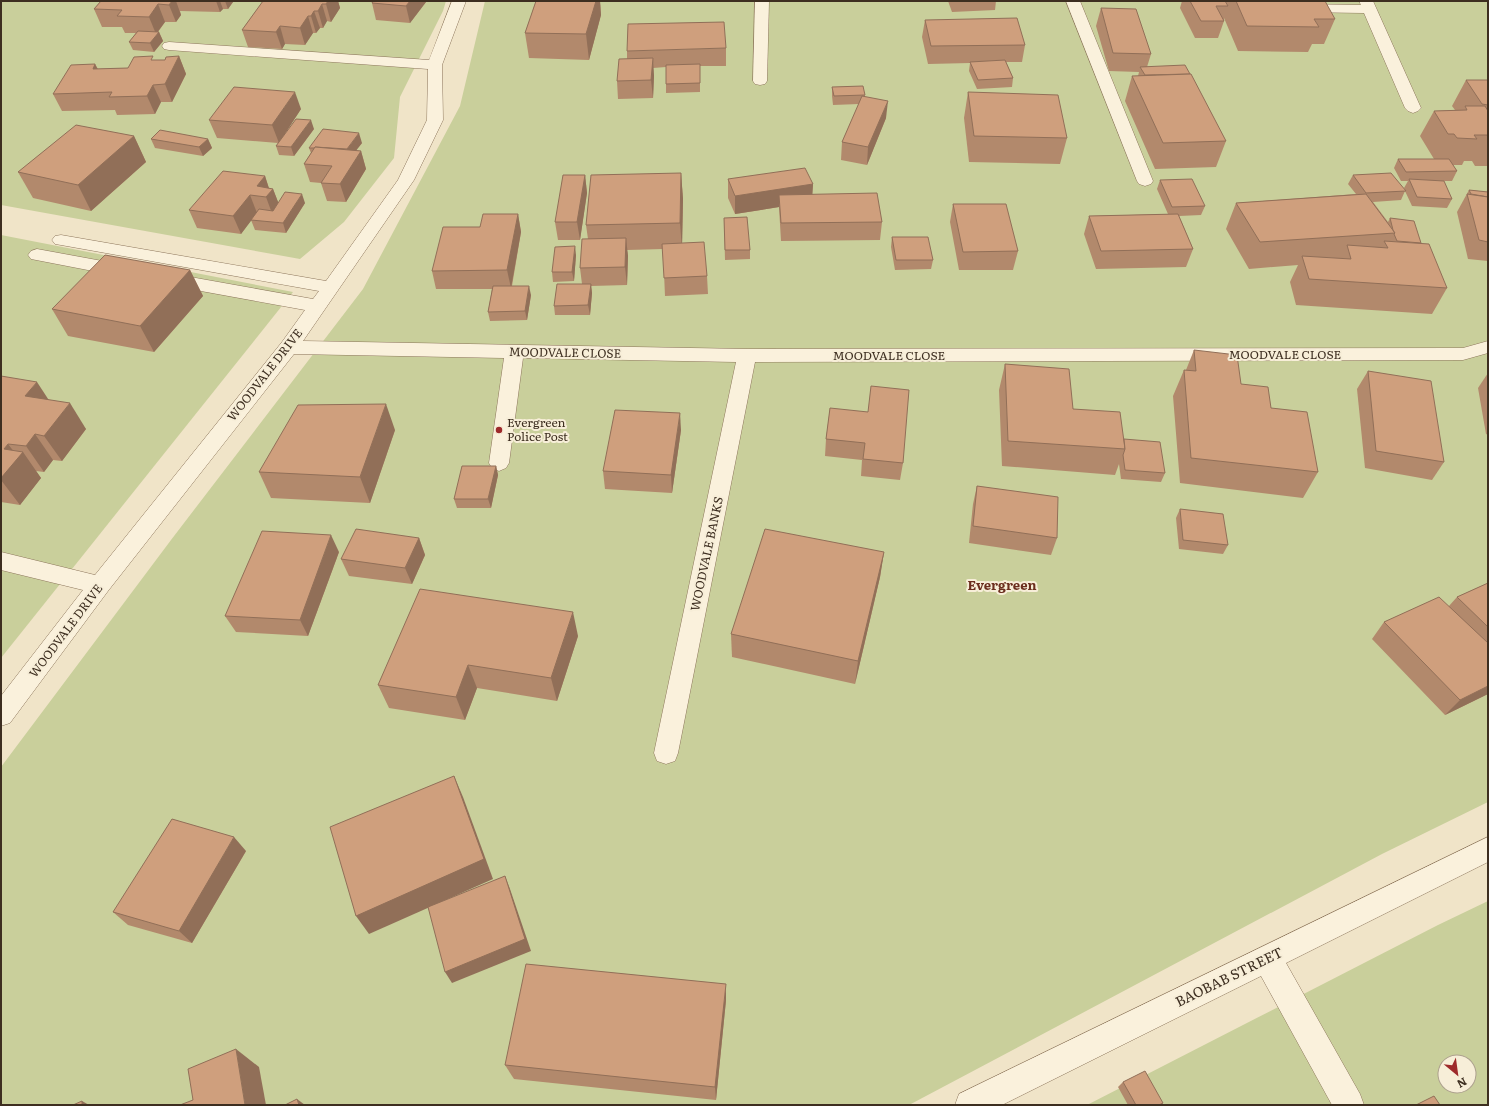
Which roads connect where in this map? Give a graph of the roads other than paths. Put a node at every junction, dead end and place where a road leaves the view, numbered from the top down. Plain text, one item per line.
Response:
1 (459, 1) edge
2 (762, 1) edge
3 (1073, 1) edge
4 (1368, 5) edge
5 (1286, 8) edge
6 (169, 46) dead end
7 (435, 65) junction
8 (760, 81) dead end
9 (1413, 108) dead end
10 (1145, 181) dead end
11 (61, 240) dead end
12 (37, 255) dead end
13 (330, 287) junction
14 (316, 306) junction
15 (288, 347) junction
16 (1488, 347) edge
17 (514, 352) junction
18 (747, 356) junction
19 (499, 463) dead end
20 (1, 561) edge
21 (100, 585) junction
22 (1, 716) edge
23 (666, 753) dead end
24 (1488, 849) edge
25 (1267, 958) junction
26 (970, 1105) edge
27 (1350, 1105) edge

1 - 7 street, WOODVALE DRIVE
2 - 8 street
3 - 10 street
4 - 5 street
4 - 9 street
6 - 7 street
7 - 13 street, WOODVALE DRIVE
11 - 13 street
12 - 14 street
13 - 14 street, WOODVALE DRIVE
14 - 15 street, WOODVALE DRIVE
15 - 17 street, MOODVALE CLOSE
15 - 21 street, WOODVALE DRIVE
16 - 18 street, MOODVALE CLOSE
17 - 18 street, MOODVALE CLOSE
17 - 19 street
18 - 23 street, WOODVALE BANKS
20 - 21 street
21 - 22 street, WOODVALE DRIVE
24 - 25 street, BAOBAB STREET
25 - 26 street, BAOBAB STREET
25 - 27 street

